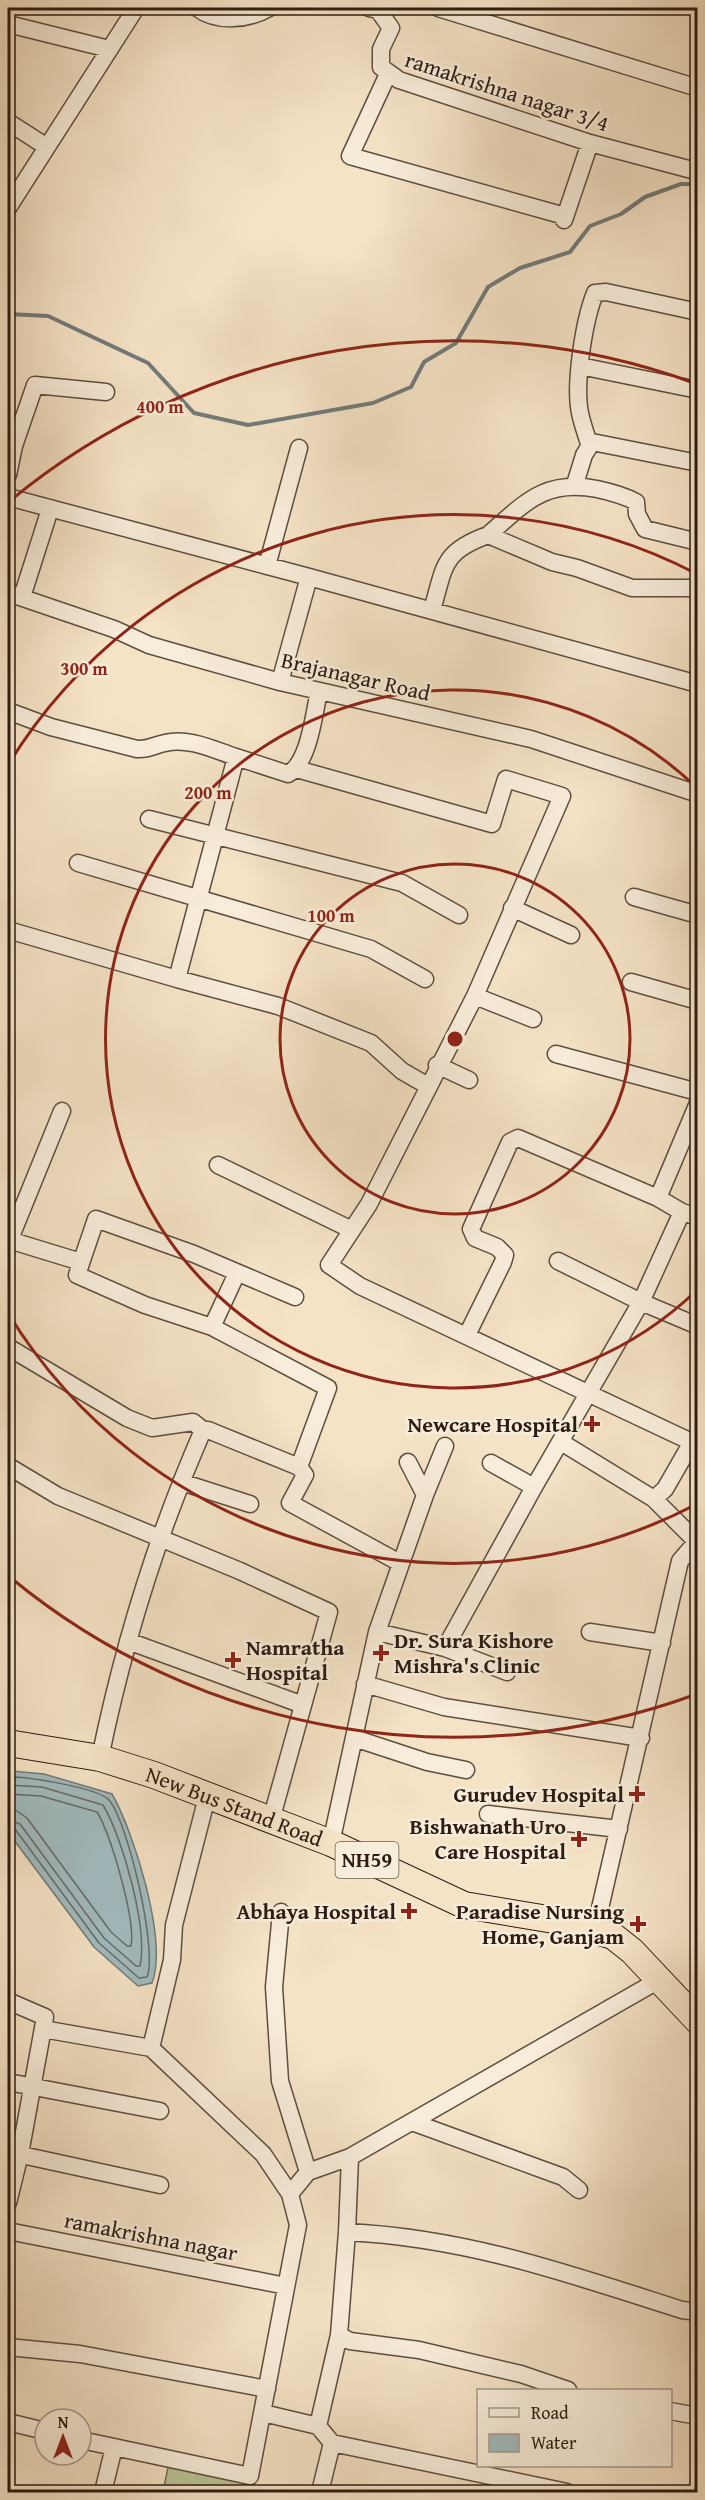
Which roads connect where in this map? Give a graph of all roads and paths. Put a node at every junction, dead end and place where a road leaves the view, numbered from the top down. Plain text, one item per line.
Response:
1 (136, 8) edge
2 (197, 8) edge
3 (268, 8) edge
4 (377, 8) edge
5 (438, 8) edge
6 (8, 24) edge
7 (109, 49) junction
8 (388, 74) junction
9 (698, 88) edge
10 (8, 122) edge
11 (590, 143) junction
12 (47, 147) junction
13 (692, 170) dead end
14 (8, 207) edge
15 (698, 312) edge
16 (580, 366) junction
17 (698, 390) edge
18 (106, 392) dead end
19 (589, 444) junction
20 (299, 448) dead end
21 (698, 463) edge
22 (8, 474) edge
23 (575, 484) junction
24 (8, 497) edge
25 (50, 509) junction
26 (488, 535) junction
27 (698, 542) edge
28 (267, 566) junction
29 (309, 577) junction
30 (698, 588) edge
31 (15, 595) edge
32 (432, 610) junction
33 (280, 682) junction
34 (698, 684) edge
35 (319, 691) junction
36 (8, 711) edge
37 (236, 757) junction
38 (297, 769) junction
39 (698, 794) edge
40 (149, 819) dead end
41 (215, 836) junction
42 (78, 864) dead end
43 (634, 897) dead end
44 (198, 900) junction
45 (512, 908) junction
46 (459, 915) dead end
47 (698, 915) edge
48 (8, 930) edge
49 (571, 935) dead end
50 (177, 979) junction
51 (425, 979) dead end
52 (631, 982) dead end
53 (475, 996) junction
54 (698, 1001) edge
55 (533, 1019) dead end
56 (556, 1054) dead end
57 (437, 1065) junction
58 (469, 1080) dead end
59 (428, 1086) junction
60 (697, 1094) edge
61 (62, 1111) dead end
62 (218, 1165) dead end
63 (658, 1198) junction
64 (690, 1214) edge
65 (352, 1230) junction
66 (8, 1242) edge
67 (558, 1261) dead end
68 (81, 1262) junction
69 (237, 1273) junction
70 (295, 1297) dead end
71 (640, 1302) junction
72 (698, 1326) edge
73 (212, 1327) junction
74 (467, 1335) junction
75 (8, 1347) edge
76 (590, 1393) junction
77 (203, 1430) junction
78 (561, 1442) junction
79 (695, 1443) edge
80 (445, 1446) dead end
81 (408, 1462) dead end
82 (491, 1463) dead end
83 (8, 1466) edge
84 (299, 1467) junction
85 (180, 1482) junction
86 (534, 1487) junction
87 (425, 1495) junction
88 (654, 1499) junction
89 (250, 1504) dead end
90 (161, 1539) junction
91 (697, 1541) edge
92 (400, 1563) junction
93 (377, 1632) junction
94 (590, 1632) dead end
95 (128, 1641) junction
96 (662, 1643) junction
97 (445, 1647) junction
98 (507, 1672) dead end
99 (365, 1684) junction
100 (303, 1705) junction
101 (354, 1738) junction
102 (641, 1738) junction
103 (8, 1743) edge
104 (100, 1758) junction
105 (466, 1770) dead end
106 (207, 1797) junction
107 (488, 1814) dead end
108 (271, 1820) junction
109 (619, 1829) junction
110 (331, 1843) junction
111 (281, 1912) dead end
112 (595, 1930) junction
113 (659, 1980) junction
114 (8, 2001) edge
115 (698, 2021) edge
116 (43, 2029) junction
117 (151, 2048) junction
118 (8, 2082) edge
119 (32, 2087) junction
120 (160, 2111) dead end
121 (412, 2122) junction
122 (14, 2153) edge
123 (350, 2157) junction
124 (308, 2172) junction
125 (160, 2185) dead end
126 (579, 2190) dead end
127 (290, 2194) junction
128 (8, 2203) edge
129 (8, 2231) edge
130 (348, 2232) junction
131 (286, 2286) junction
132 (698, 2312) edge
133 (339, 2335) junction
134 (8, 2347) edge
135 (267, 2389) junction
136 (562, 2389) edge
137 (672, 2411) edge
138 (262, 2413) junction
139 (698, 2416) edge
140 (8, 2422) edge
141 (318, 2426) junction
142 (33, 2428) edge
143 (93, 2442) edge
144 (332, 2443) junction
145 (114, 2447) junction
146 (103, 2493) edge
147 (320, 2493) edge
148 (567, 2493) edge

1 - 7 street
2 - 3 street
4 - 8 street, ramakrishna nagar 3/4
5 - 9 street
6 - 7 street
7 - 12 street
8 - 11 street, ramakrishna nagar 3/4
8 - 11 street
10 - 12 street
11 - 13 street, ramakrishna nagar 3/4
12 - 14 street
15 - 16 street
16 - 17 street
16 - 19 street
18 - 22 street
19 - 21 street
19 - 23 street
20 - 28 street
23 - 26 street
23 - 27 street
24 - 25 street
25 - 28 street
25 - 31 street
26 - 30 street
26 - 32 street
28 - 29 street
29 - 32 street
29 - 33 street
31 - 33 street, Brajanagar Road
32 - 34 street
33 - 35 street, Brajanagar Road
35 - 38 street
35 - 39 street, Brajanagar Road
36 - 37 street
37 - 38 street
37 - 41 street
38 - 45 street
40 - 41 street
41 - 44 street
41 - 46 street
42 - 44 street
43 - 47 street
44 - 50 street
44 - 51 street
45 - 49 street
45 - 53 street
48 - 50 street
50 - 59 street
52 - 54 street
53 - 55 street
53 - 57 street
56 - 60 street
57 - 58 street
57 - 59 street
59 - 65 street
60 - 63 street
61 - 66 street
62 - 65 street
63 - 64 street
63 - 74 street
64 - 71 street
65 - 74 street
66 - 68 street
67 - 71 street
68 - 69 street
68 - 73 street
69 - 70 street
69 - 73 street
71 - 72 street
71 - 76 street
73 - 84 street
74 - 76 street
75 - 77 street
76 - 78 street
76 - 79 street
77 - 84 street
77 - 85 street
78 - 86 street
78 - 88 street
79 - 88 street
80 - 87 street
81 - 87 street
82 - 86 street
83 - 90 street
84 - 92 street
85 - 89 street
85 - 90 street
86 - 97 street
87 - 92 street
88 - 91 street
90 - 95 street
90 - 100 street
91 - 96 street
92 - 93 street
93 - 97 street
93 - 99 street
94 - 96 street
95 - 100 street
95 - 104 street
96 - 102 street
97 - 98 street
99 - 101 street
99 - 102 street
100 - 108 street
101 - 105 street
101 - 110 street
102 - 109 street
103 - 104 highway, New Bus Stand Road / NH59
104 - 106 highway, New Bus Stand Road / NH59
106 - 108 highway, New Bus Stand Road / NH59
106 - 117 street
107 - 109 street
108 - 110 highway, New Bus Stand Road / NH59
109 - 112 street
110 - 112 highway, New Bus Stand Road / NH59
111 - 124 street
112 - 113 highway, New Bus Stand Road / NH59
113 - 115 highway, New Bus Stand Road / NH59
113 - 121 street
114 - 116 street
116 - 117 street
116 - 119 street
117 - 127 street
118 - 119 street
119 - 120 street
119 - 122 street
121 - 123 street
121 - 126 street
122 - 125 street
122 - 128 street
123 - 124 street
123 - 130 street
124 - 127 street
127 - 131 street
129 - 131 street, ramakrishna nagar
130 - 132 street
130 - 133 street
131 - 135 street
133 - 136 street
133 - 141 street
134 - 135 street
135 - 138 street
137 - 139 street
138 - 141 street
138 - 145 street
140 - 142 street
141 - 144 street
143 - 145 street
144 - 147 street
144 - 148 street
145 - 146 street

